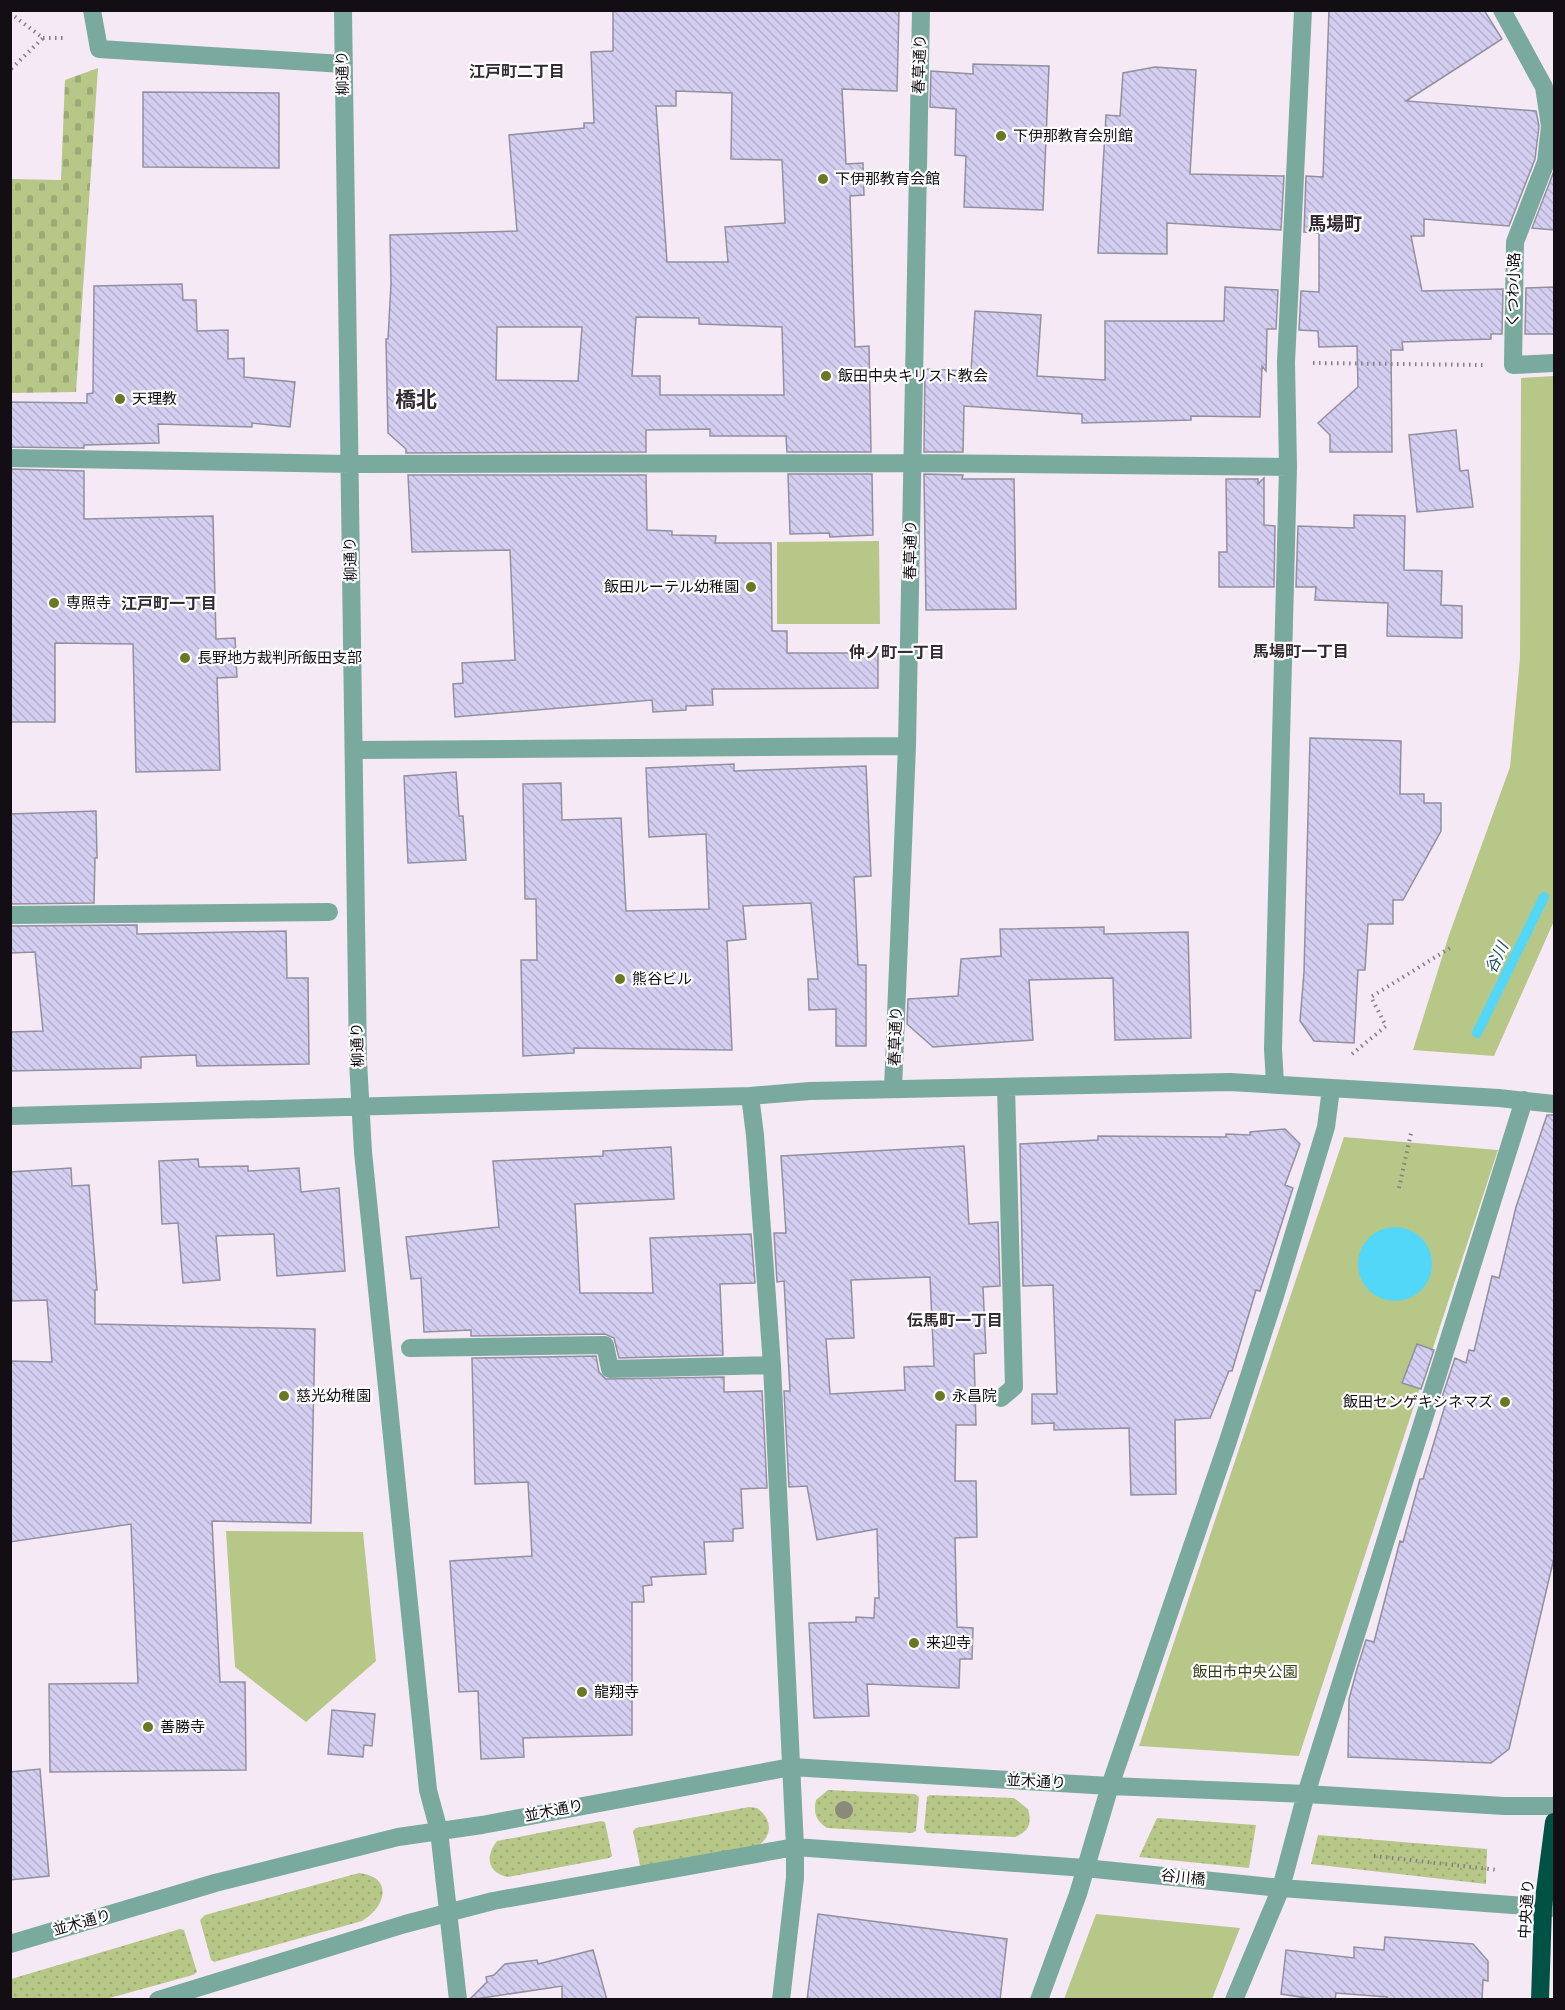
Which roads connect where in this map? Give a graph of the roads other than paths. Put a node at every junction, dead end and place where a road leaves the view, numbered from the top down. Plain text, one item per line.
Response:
1 (92, 10) edge
2 (343, 10) edge
3 (921, 10) edge
4 (1304, 10) edge
5 (1502, 10) edge
6 (343, 64) junction
7 (1554, 363) edge
8 (10, 458) edge
9 (913, 463) junction
10 (349, 464) junction
11 (1288, 466) junction
12 (907, 746) junction
13 (355, 750) junction
14 (329, 912) dead end
15 (10, 915) edge
16 (1275, 1083) junction
17 (1006, 1087) junction
18 (893, 1089) junction
19 (1330, 1089) junction
20 (750, 1096) junction
21 (1524, 1100) junction
22 (1554, 1104) edge
23 (362, 1107) junction
24 (10, 1116) edge
25 (410, 1348) dead end
26 (772, 1365) junction
27 (1001, 1398) dead end
28 (791, 1767) junction
29 (1110, 1786) junction
30 (1306, 1794) junction
31 (1554, 1806) edge
32 (1554, 1822) edge
33 (439, 1831) junction
34 (795, 1847) junction
35 (1085, 1868) junction
36 (1281, 1888) junction
37 (1549, 1908) edge
38 (447, 1913) junction
39 (10, 1944) edge
40 (158, 2000) edge
41 (458, 2000) edge
42 (781, 2000) edge
43 (1039, 2000) edge
44 (1234, 2000) edge
45 (1540, 2000) edge

1 - 6 street
2 - 6 street, 柳通り
3 - 9 street, 春草通り
4 - 11 street
5 - 7 street, くつわ小路
6 - 10 street, 柳通り
8 - 10 street
9 - 10 street
9 - 11 street
9 - 12 street, 春草通り
10 - 13 street, 柳通り
11 - 16 street
12 - 13 street
12 - 18 street, 春草通り
13 - 23 street, 柳通り
14 - 15 street
16 - 17 street
16 - 19 street
17 - 18 street
17 - 27 street
18 - 20 street
19 - 21 street
19 - 29 street
20 - 23 street
20 - 26 street
21 - 22 street
21 - 30 street
23 - 24 street
23 - 33 street, 柳通り
25 - 26 street
26 - 28 street
28 - 29 street, 並木通り
28 - 33 street, 並木通り
28 - 34 street
29 - 30 street
29 - 35 street
30 - 31 street
30 - 36 street
32 - 37 highway, 中央通り
33 - 38 street, 柳通り
33 - 39 street, 並木通り
34 - 35 street
34 - 38 street
34 - 42 street
35 - 36 street, 谷川橋
35 - 43 street
36 - 37 street
36 - 44 street
37 - 45 highway, 中央通り
38 - 40 street
38 - 41 street, 柳通り

